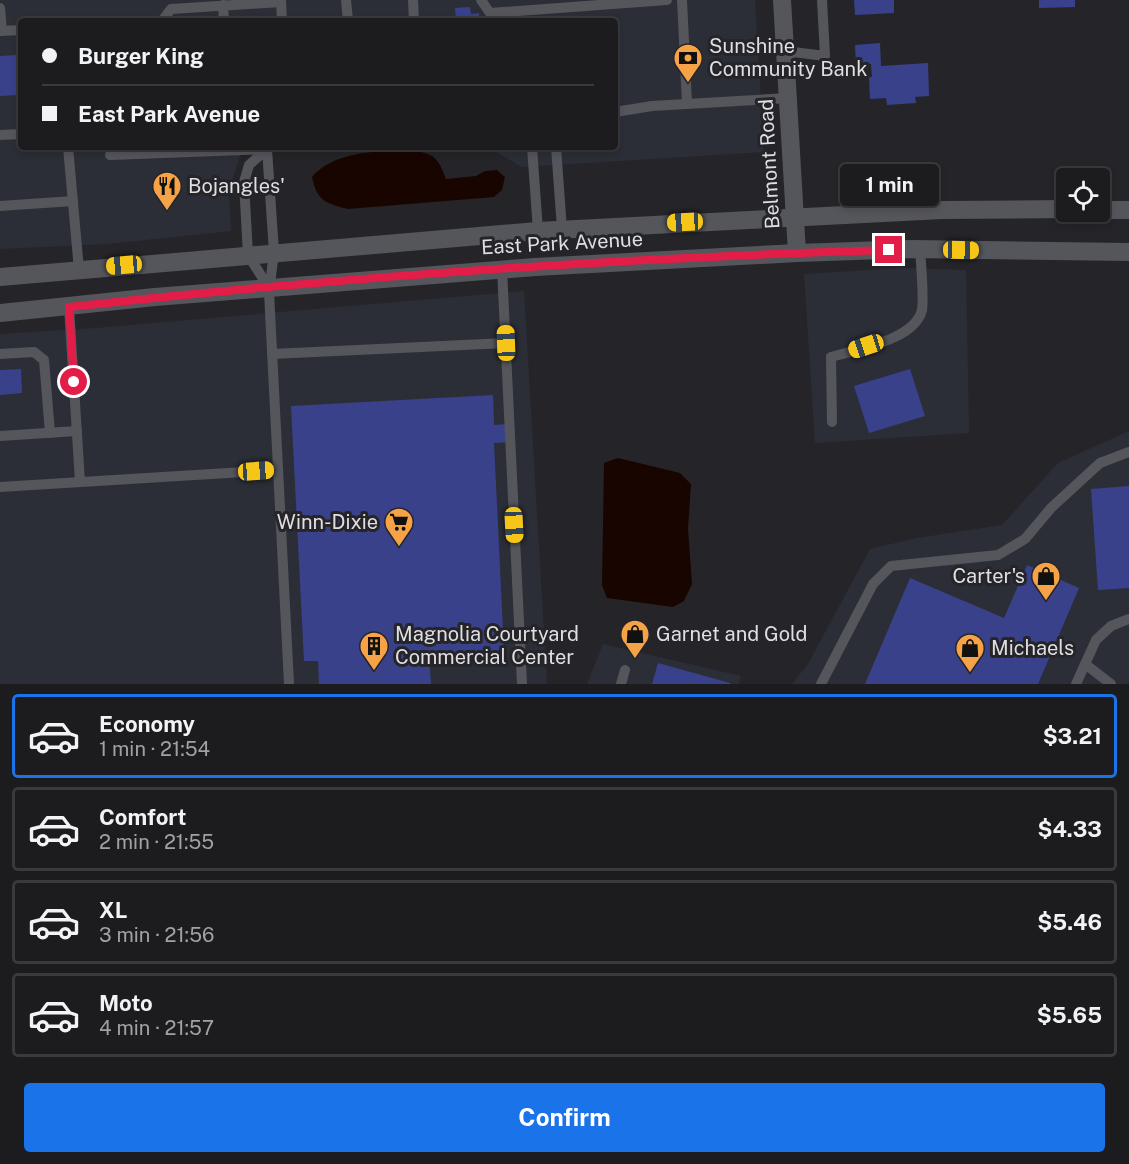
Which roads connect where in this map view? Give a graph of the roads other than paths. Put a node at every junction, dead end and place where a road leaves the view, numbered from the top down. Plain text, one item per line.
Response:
1 (346, 0) edge
2 (413, 0) edge
3 (481, 0) edge
4 (667, 0) edge
5 (682, 0) edge
6 (782, 0) edge
7 (822, 0) edge
8 (281, 1) edge
9 (223, 5) junction
10 (0, 8) edge
11 (164, 18) edge
12 (224, 18) edge
13 (282, 18) edge
14 (348, 18) edge
15 (414, 18) edge
16 (18, 30) edge
17 (1, 31) edge
18 (785, 51) junction
19 (788, 98) junction
20 (687, 104) junction
21 (618, 112) edge
22 (18, 134) edge
23 (0, 135) edge
24 (68, 150) edge
25 (155, 150) edge
26 (266, 150) edge
27 (268, 150) edge
28 (532, 150) edge
29 (556, 150) edge
30 (110, 155) dead end
31 (73, 201) junction
32 (0, 206) edge
33 (1056, 209) edge
34 (1110, 210) edge
35 (1129, 210) edge
36 (795, 216) junction
37 (562, 229) junction
38 (538, 231) junction
39 (920, 249) junction
40 (274, 252) junction
41 (1129, 252) edge
42 (797, 253) junction
43 (248, 255) junction
44 (502, 269) junction
45 (79, 270) junction
46 (0, 277) edge
47 (269, 288) junction
48 (69, 307) junction
49 (0, 313) edge
50 (506, 343) junction
51 (0, 354) edge
52 (272, 354) junction
53 (832, 422) dead end
54 (77, 431) junction
55 (50, 433) junction
56 (0, 436) edge
57 (1129, 452) edge
58 (278, 470) junction
59 (80, 482) junction
60 (0, 487) edge
61 (1129, 620) edge
62 (1085, 664) junction
63 (625, 670) dead end
64 (289, 684) edge
65 (522, 684) edge
66 (621, 684) edge
67 (821, 684) edge
68 (1076, 684) edge
69 (1111, 684) edge

1 - 14 lane
2 - 15 lane
3 - 4 lane
5 - 20 lane
6 - 18 main road, Belmont Road
7 - 18 lane
8 - 9 lane
8 - 13 lane
9 - 11 lane
9 - 12 lane
10 - 17 lane
16 - 17 lane
18 - 19 main road, Belmont Road
19 - 20 lane
19 - 36 main road, Belmont Road
20 - 21 lane
22 - 23 lane
24 - 31 lane
25 - 30 lane
26 - 43 lane
27 - 40 lane
28 - 38 lane
29 - 37 lane
31 - 32 lane
31 - 45 lane
33 - 36 main road, East Park Avenue
34 - 35 main road
36 - 37 main road, East Park Avenue
36 - 42 main road, Belmont Road
37 - 38 main road, East Park Avenue
38 - 40 main road, East Park Avenue
39 - 41 main road, East Park Avenue
39 - 42 main road, East Park Avenue
39 - 53 lane
40 - 43 main road, East Park Avenue
40 - 47 lane
42 - 44 main road, East Park Avenue
43 - 45 main road, East Park Avenue
43 - 47 lane
44 - 47 main road, East Park Avenue
44 - 50 lane
45 - 46 main road, East Park Avenue
47 - 48 main road, East Park Avenue
47 - 52 lane
48 - 49 main road, East Park Avenue
48 - 54 lane
50 - 52 lane
50 - 65 lane
51 - 55 lane
52 - 58 lane
54 - 55 lane
54 - 59 lane
55 - 56 lane
57 - 67 lane
58 - 59 lane
58 - 64 lane
59 - 60 lane
61 - 62 lane
62 - 68 lane
62 - 69 lane
63 - 66 lane

